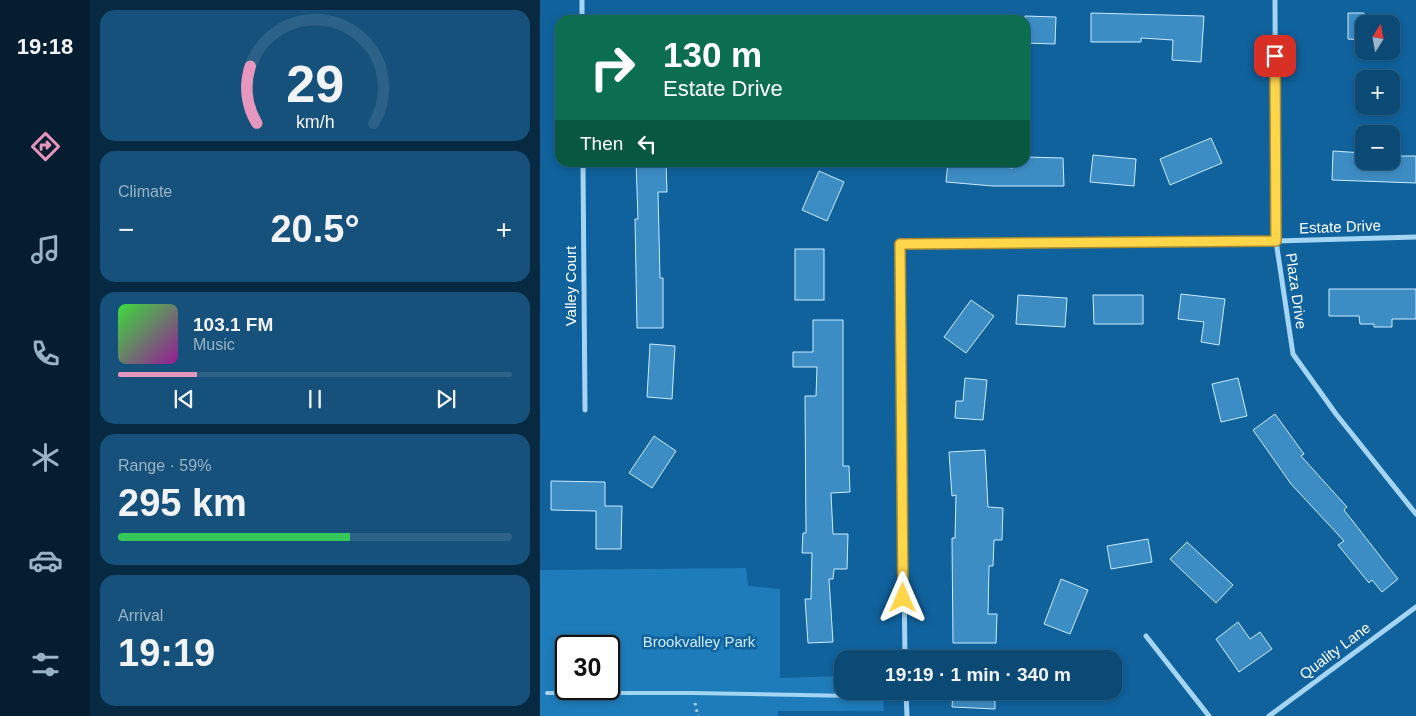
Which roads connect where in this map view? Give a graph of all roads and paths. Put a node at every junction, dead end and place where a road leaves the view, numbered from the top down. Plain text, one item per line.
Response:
1 (582, 0) edge
2 (1275, 0) edge
3 (582, 15) edge
4 (583, 167) edge
5 (1416, 237) edge
6 (1276, 241) junction
7 (585, 410) dead end
8 (1416, 514) edge
9 (1416, 607) edge
10 (1146, 636) dead end
11 (905, 650) edge
12 (547, 693) dead end
13 (834, 694) edge
14 (906, 700) edge
15 (907, 716) edge
16 (1209, 716) edge
17 (1269, 716) edge

1 - 3 street
2 - 6 street, Plaza Drive
4 - 7 street, Valley Court
5 - 6 street, Estate Drive
6 - 8 street, Plaza Drive
6 - 11 street, Estate Drive
9 - 17 street, Quality Lane
10 - 16 street
12 - 13 lane
14 - 15 street

